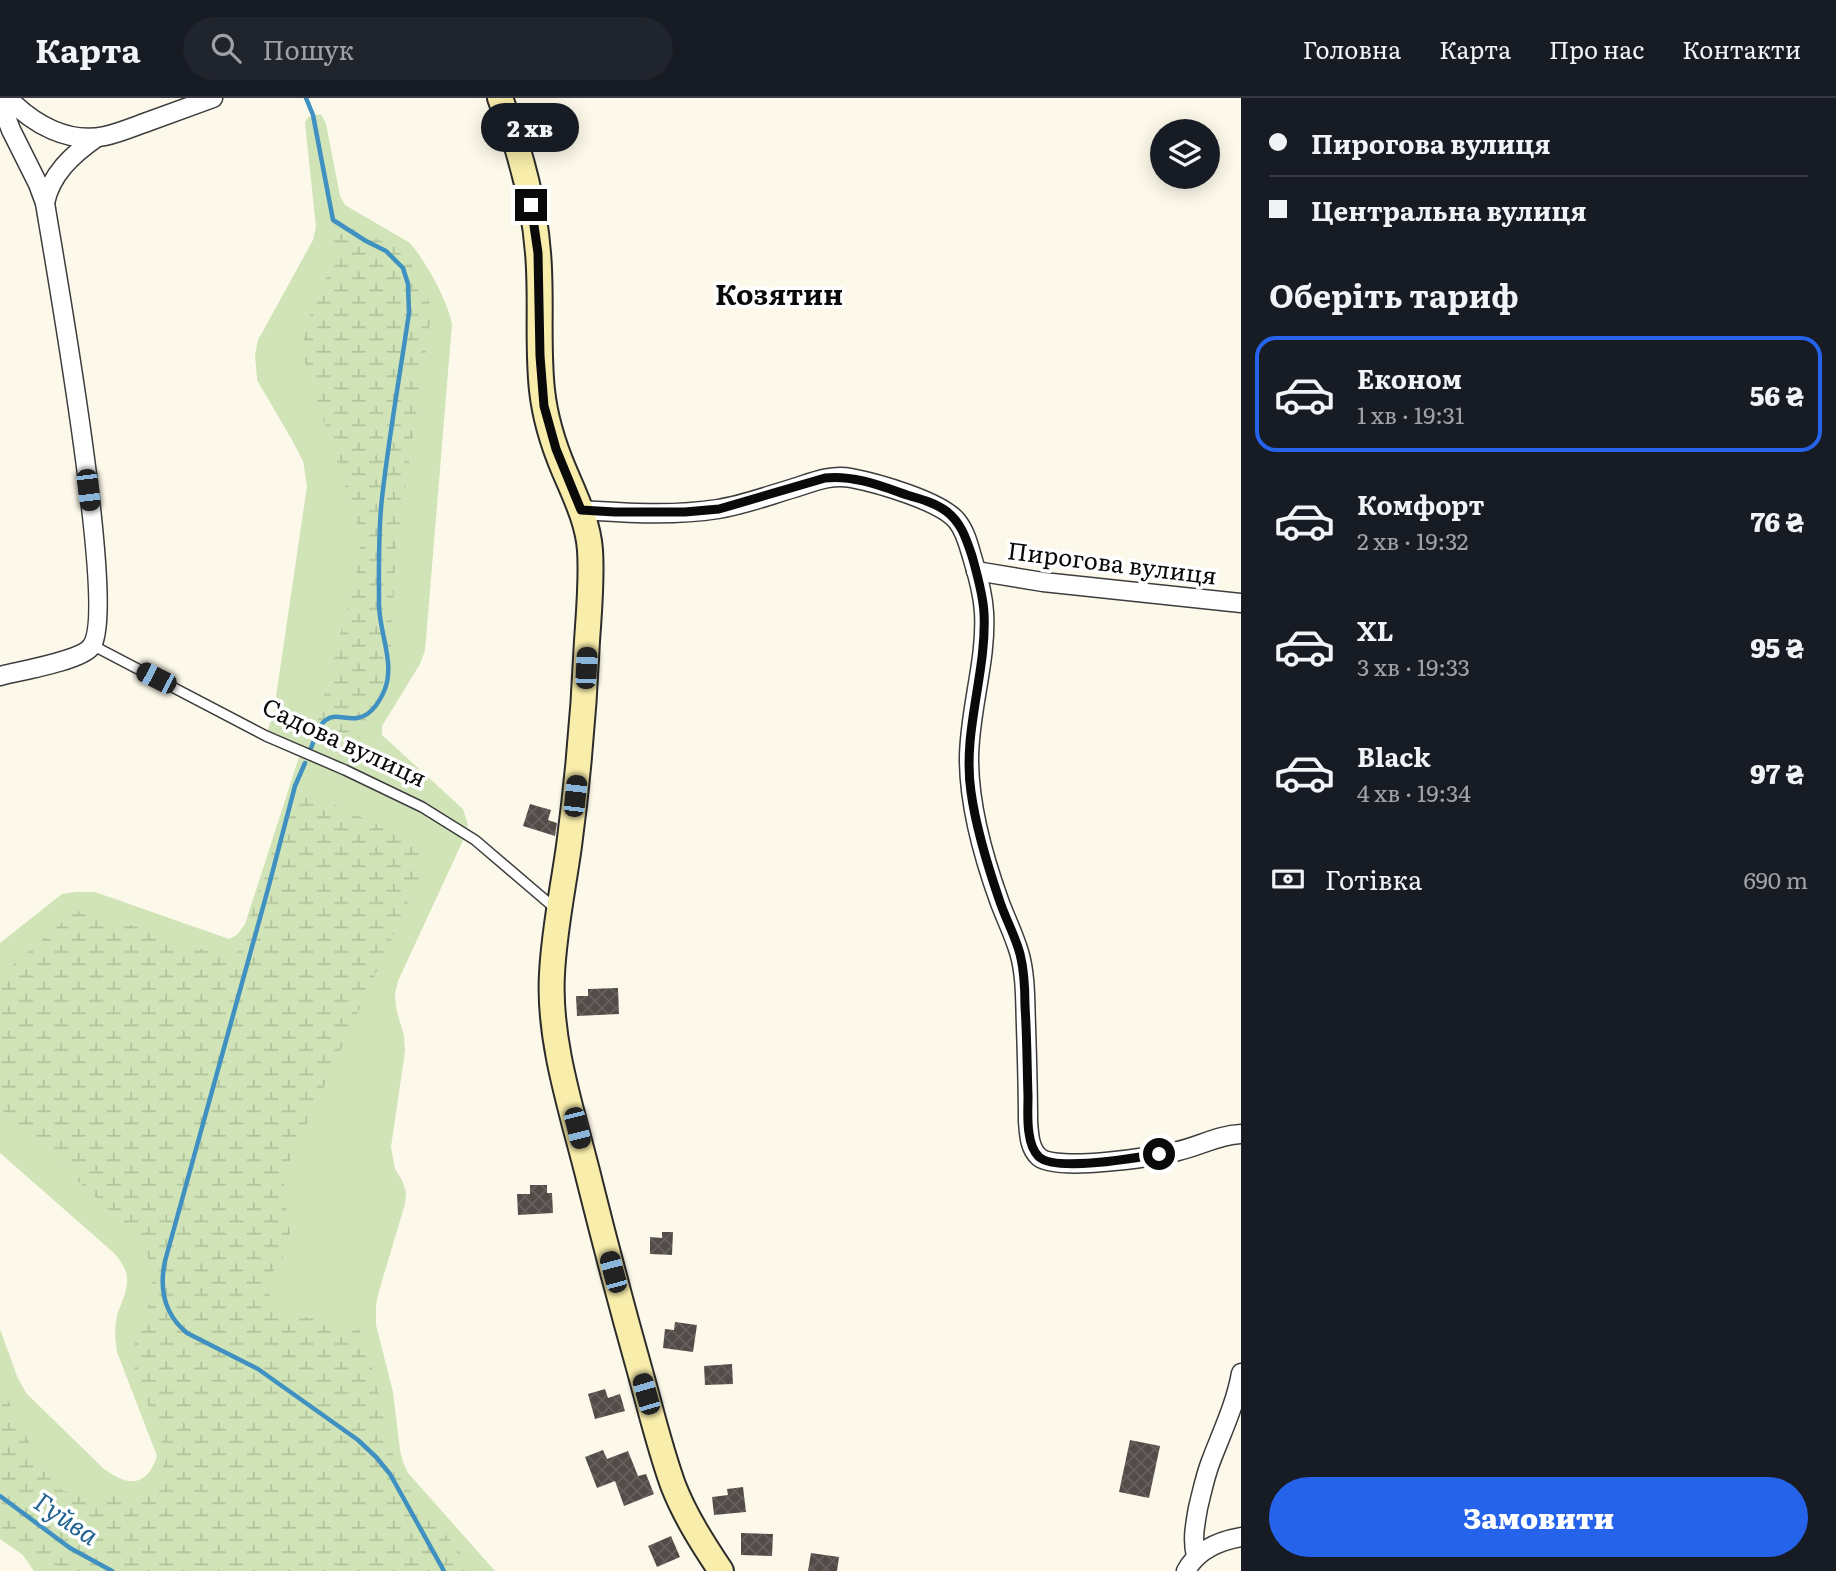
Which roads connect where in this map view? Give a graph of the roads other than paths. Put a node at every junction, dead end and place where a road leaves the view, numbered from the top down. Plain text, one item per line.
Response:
1 (8, 98) edge
2 (214, 98) edge
3 (500, 98) edge
4 (0, 101) edge
5 (96, 138) junction
6 (45, 204) junction
7 (581, 510) junction
8 (976, 571) junction
9 (1241, 603) edge
10 (92, 645) junction
11 (0, 676) edge
12 (558, 911) junction
13 (1241, 1134) edge
14 (1241, 1373) edge
15 (1241, 1537) edge
16 (1191, 1564) edge
17 (721, 1571) edge

1 - 5 street
2 - 5 street
3 - 7 street
4 - 6 street
5 - 6 street
6 - 10 street
7 - 8 street, Пирогова вулиця
7 - 12 street
8 - 9 street, Пирогова вулиця
8 - 13 street, Пирогова вулиця
10 - 11 street
10 - 12 lane, Садова вулиця
12 - 17 street
14 - 16 street
15 - 16 street

